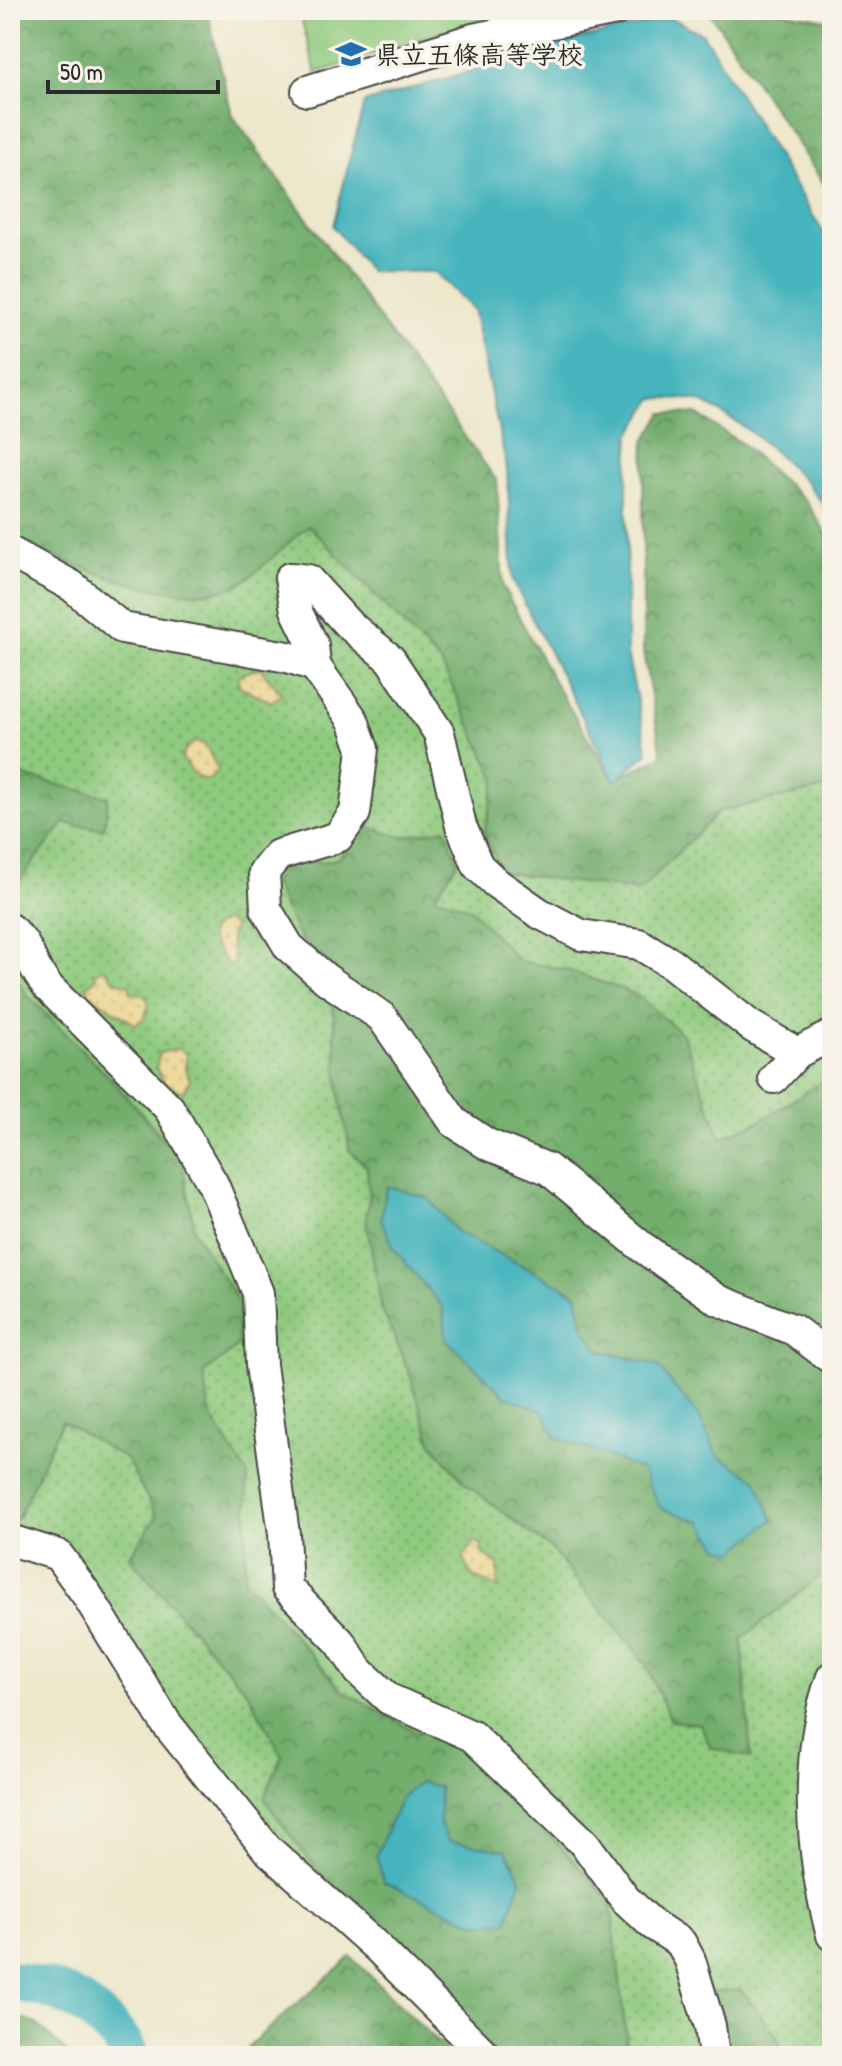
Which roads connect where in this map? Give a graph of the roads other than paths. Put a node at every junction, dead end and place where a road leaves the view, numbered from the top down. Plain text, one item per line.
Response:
1 (616, 10) edge
2 (307, 91) dead end
3 (10, 552) edge
4 (315, 666) junction
5 (10, 929) edge
6 (832, 1035) edge
7 (797, 1053) junction
8 (774, 1078) dead end
9 (832, 1359) edge
10 (10, 1540) edge
11 (832, 1677) edge
12 (832, 1935) edge
13 (486, 2056) edge
14 (714, 2056) edge

1 - 2 street
3 - 4 street
4 - 7 street
4 - 9 street
5 - 14 street
6 - 7 street
7 - 8 street
10 - 13 street
11 - 12 street

